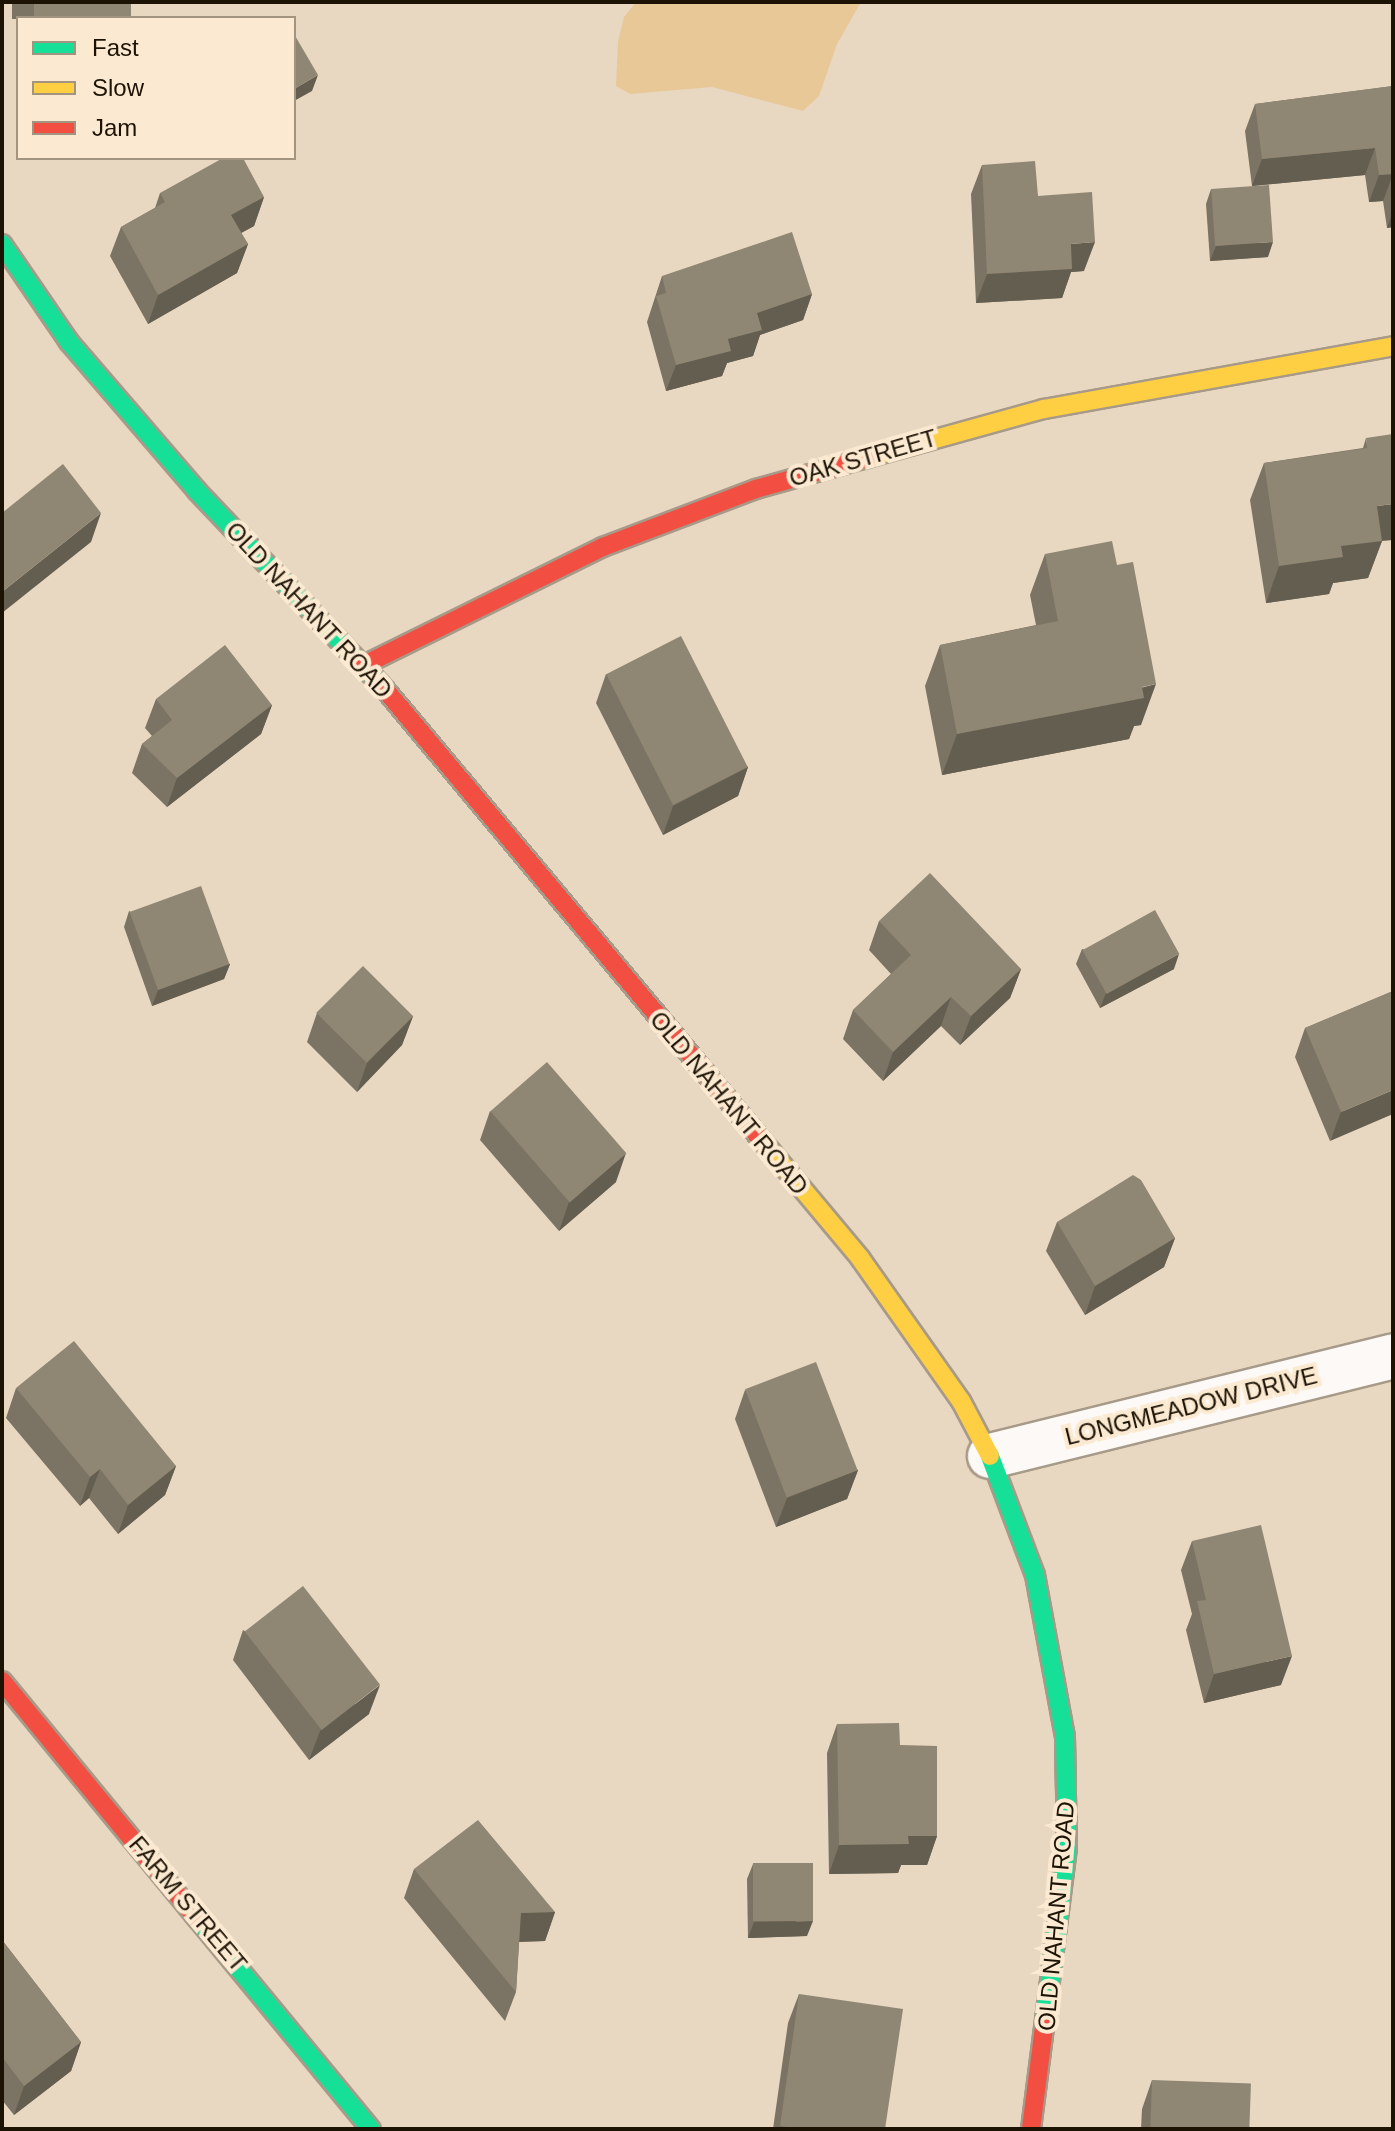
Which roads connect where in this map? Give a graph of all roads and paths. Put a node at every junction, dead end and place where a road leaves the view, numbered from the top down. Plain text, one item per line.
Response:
1 (2, 244) edge
2 (1393, 346) edge
3 (364, 665) junction
4 (1393, 1356) edge
5 (990, 1456) junction
6 (2, 1681) edge
7 (371, 2129) edge
8 (1031, 2129) edge

1 - 3 street, OLD NAHANT ROAD
2 - 3 street, OAK STREET
3 - 5 street, OLD NAHANT ROAD
4 - 5 street, LONGMEADOW DRIVE
5 - 8 street, OLD NAHANT ROAD
6 - 7 street, FARM STREET

